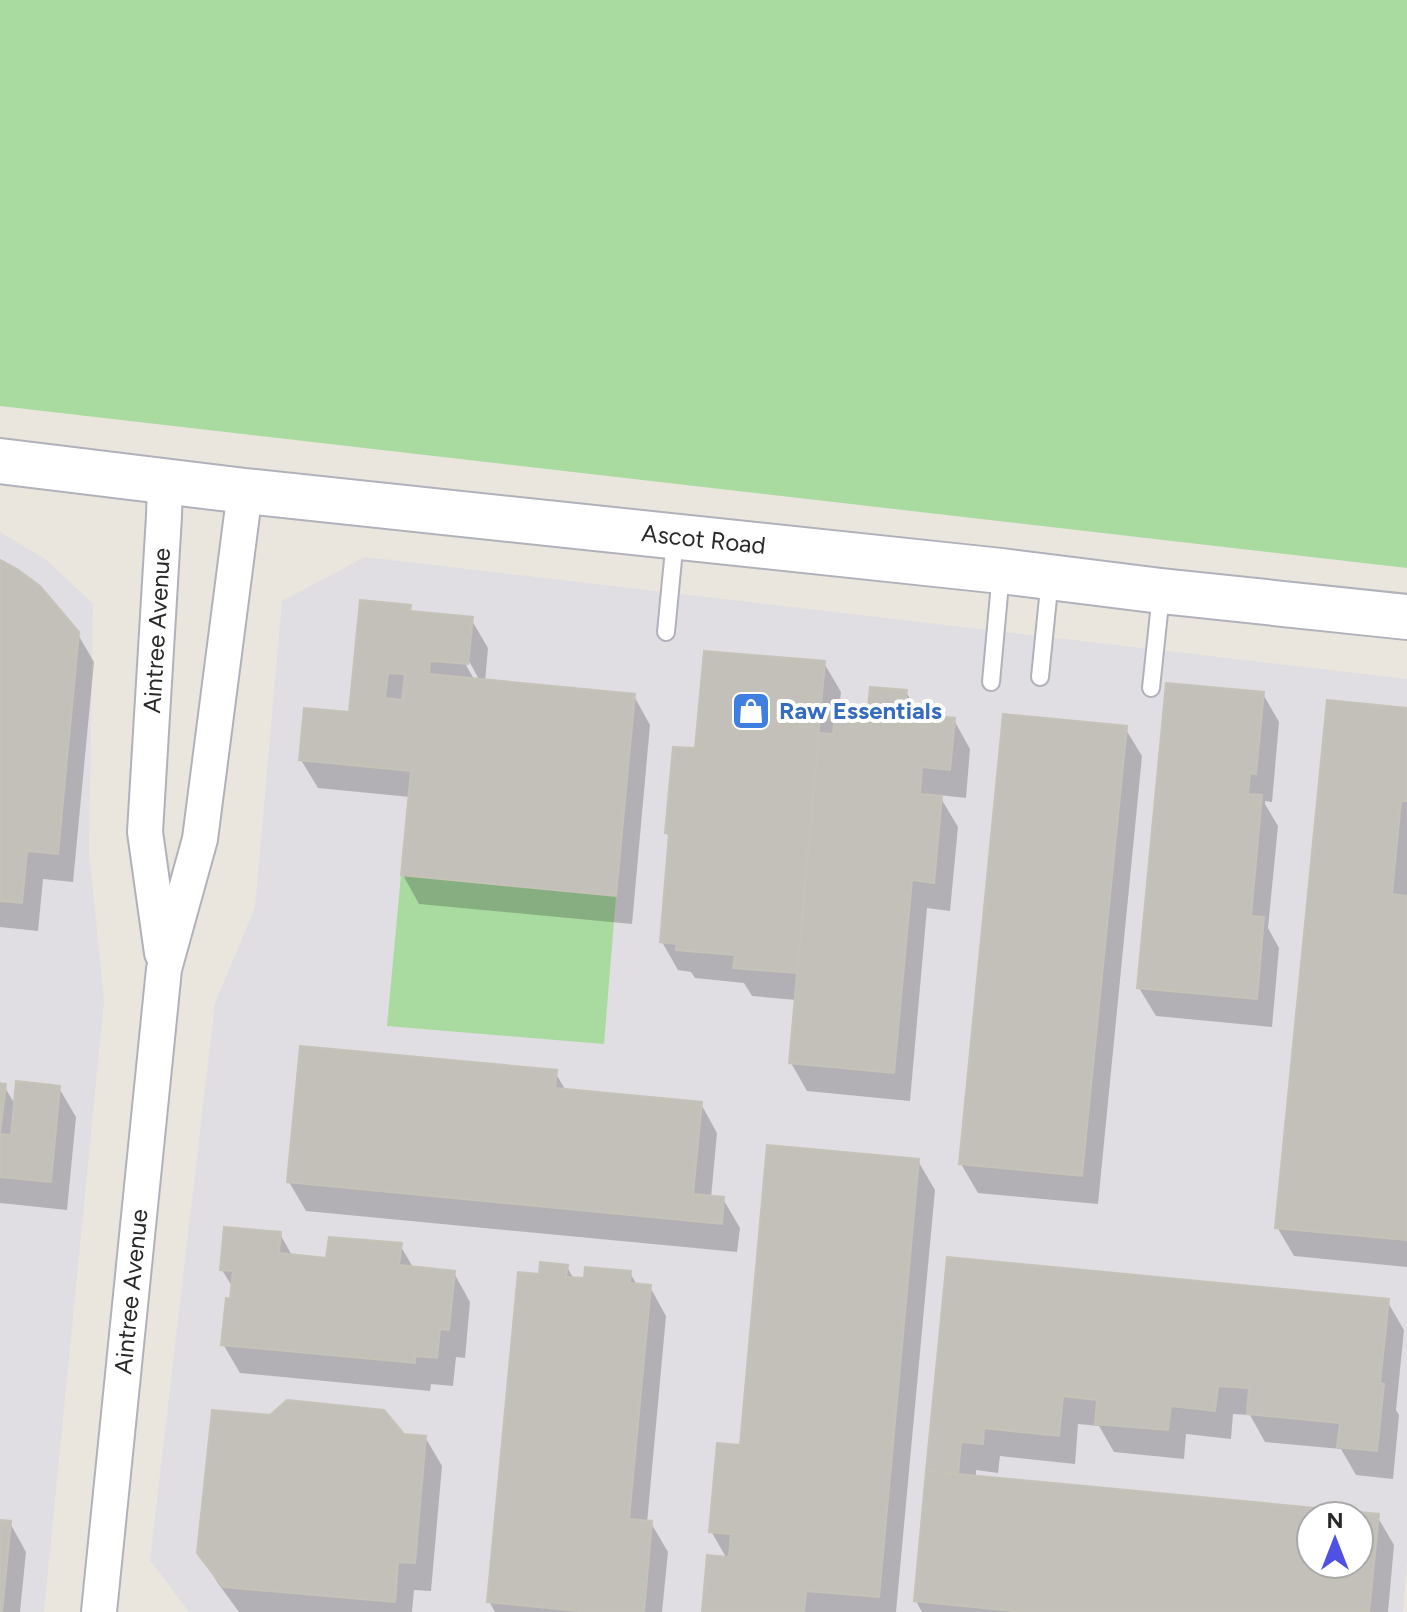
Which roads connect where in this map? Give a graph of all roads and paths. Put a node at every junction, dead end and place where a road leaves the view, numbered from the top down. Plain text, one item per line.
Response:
1 (0, 461) edge
2 (165, 480) junction
3 (245, 491) junction
4 (675, 537) junction
5 (1001, 571) junction
6 (1051, 577) junction
7 (1161, 591) junction
8 (1407, 617) edge
9 (666, 632) dead end
10 (1040, 677) dead end
11 (991, 682) dead end
12 (1151, 688) dead end
13 (164, 969) junction
14 (99, 1612) edge

1 - 2 street, Ascot Road
2 - 3 street, Ascot Road
2 - 13 street, Aintree Avenue
3 - 4 street, Ascot Road
3 - 13 street, Aintree Avenue
4 - 5 street, Ascot Road
4 - 9 lane
5 - 6 street, Ascot Road
5 - 11 lane
6 - 7 street, Ascot Road
6 - 10 lane
7 - 8 street, Ascot Road
7 - 12 lane
13 - 14 street, Aintree Avenue

